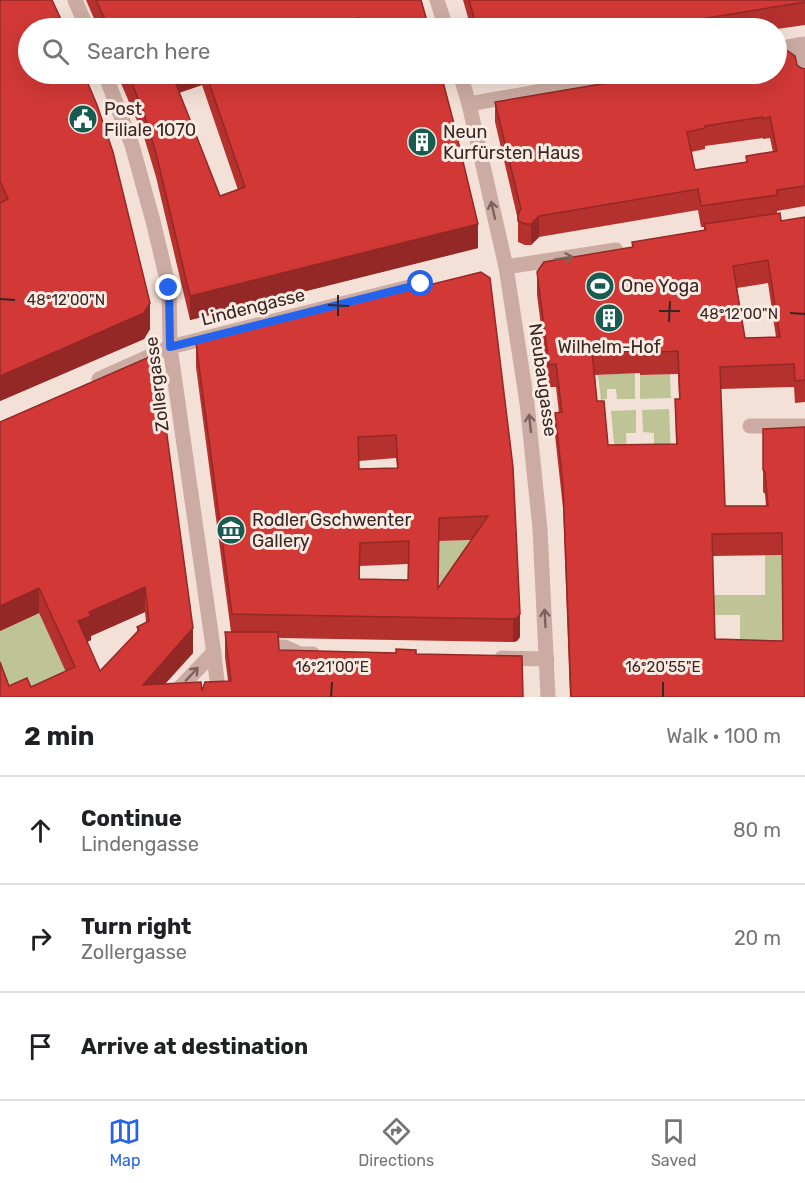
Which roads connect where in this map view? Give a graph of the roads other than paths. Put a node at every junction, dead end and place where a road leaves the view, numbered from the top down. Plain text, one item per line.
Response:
1 (75, 0) edge
2 (437, 0) edge
3 (83, 18) edge
4 (443, 18) edge
5 (802, 45) edge
6 (787, 47) edge
7 (805, 80) edge
8 (109, 84) edge
9 (463, 84) edge
10 (582, 84) edge
11 (469, 104) junction
12 (633, 247) edge
13 (506, 267) junction
14 (421, 284) edge
15 (170, 347) junction
16 (85, 385) edge
17 (750, 426) dead end
18 (805, 426) edge
19 (250, 646) edge
20 (218, 648) junction
21 (324, 654) edge
22 (488, 657) edge
23 (547, 659) junction
24 (171, 697) edge
25 (219, 697) edge
26 (548, 697) edge

1 - 3 street
2 - 4 street
5 - 6 street
5 - 7 street
8 - 15 street, Zollergasse
9 - 11 street, Neubaugasse
10 - 11 street
13 -> 11 street, Neubaugasse
13 -> 12 street
23 -> 13 street, Neubaugasse
14 - 15 street, Lindengasse
15 - 16 street, Lindengasse
15 - 20 street, Zollergasse
17 - 18 street
19 - 21 street
24 -> 20 street
20 - 25 street, Zollergasse
22 - 23 street
23 - 26 street, Neubaugasse

